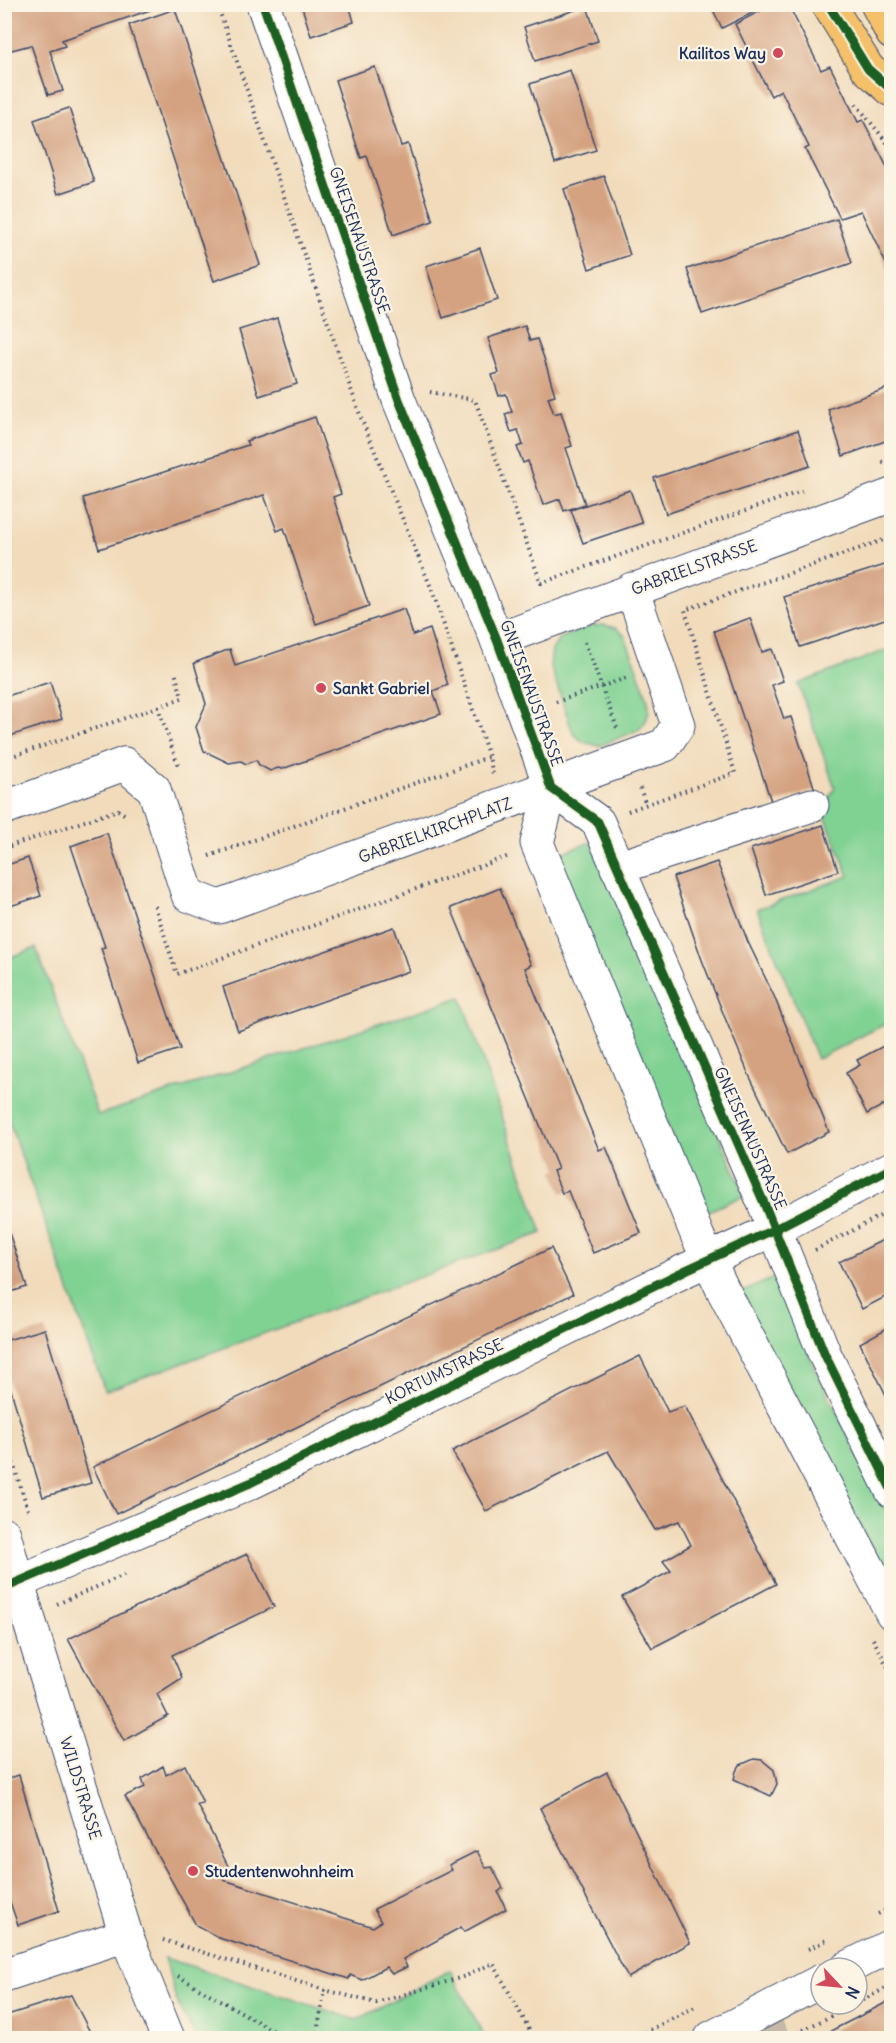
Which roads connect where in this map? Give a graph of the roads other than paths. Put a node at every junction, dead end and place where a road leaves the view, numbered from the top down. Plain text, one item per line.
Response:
1 (263, 4) edge
2 (828, 4) edge
3 (877, 4) edge
4 (891, 33) edge
5 (891, 90) edge
6 (891, 495) edge
7 (632, 589) junction
8 (497, 640) junction
9 (551, 788) junction
10 (812, 805) dead end
11 (4, 808) edge
12 (617, 868) junction
13 (891, 1168) edge
14 (775, 1229) junction
15 (709, 1260) junction
16 (891, 1491) edge
17 (4, 1534) edge
18 (11, 1586) edge
19 (891, 1613) edge
20 (141, 1936) junction
21 (891, 1945) edge
22 (869, 1956) edge
23 (4, 1976) edge
24 (809, 1988) edge
25 (168, 2038) edge
26 (711, 2038) edge

1 - 8 street, GNEISENAUSTRASSE
2 - 5 main road
3 - 4 main road
6 - 7 street, GABRIELSTRASSE
7 - 8 street, GABRIELSTRASSE
7 - 9 street, GABRIELKIRCHPLATZ
8 - 9 street, GNEISENAUSTRASSE
9 - 11 street, GABRIELKIRCHPLATZ
9 - 12 street, GNEISENAUSTRASSE
9 - 15 street, GNEISENAUSTRASSE
10 - 12 street
12 - 14 street, GNEISENAUSTRASSE
13 - 14 street, KORTUMSTRASSE
14 - 15 street, KORTUMSTRASSE
14 - 16 street, GNEISENAUSTRASSE
15 - 18 street, KORTUMSTRASSE
15 - 19 street, GNEISENAUSTRASSE
17 - 18 street, WILDSTRASSE
18 - 20 street, WILDSTRASSE
20 - 23 street
20 - 25 street, WILDSTRASSE
21 - 22 street
24 - 26 street

